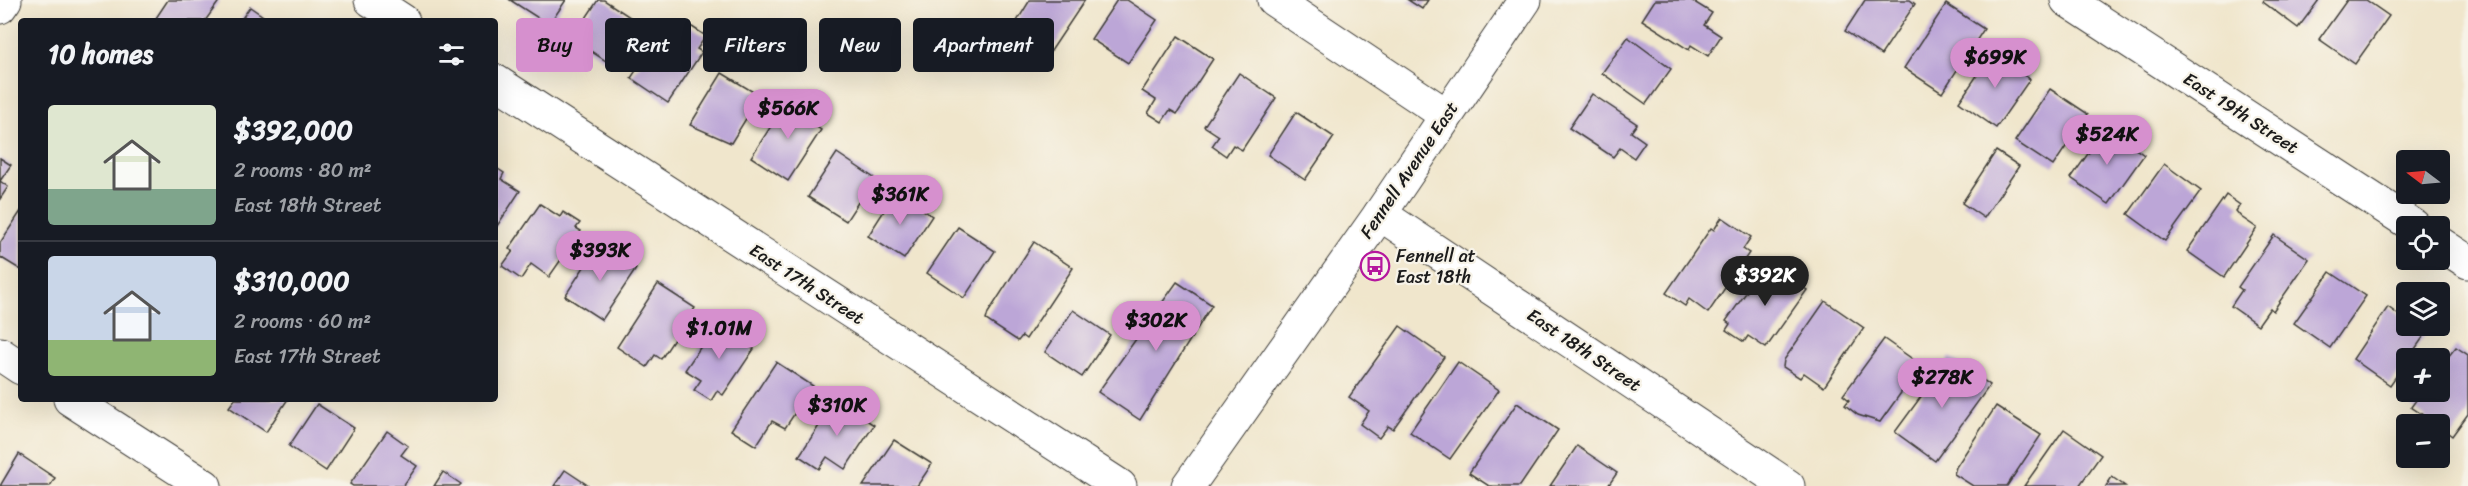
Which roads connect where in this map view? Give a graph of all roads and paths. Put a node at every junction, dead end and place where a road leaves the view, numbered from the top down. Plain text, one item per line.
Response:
1 (5, 0) edge
2 (370, 0) edge
3 (1274, 0) edge
4 (1525, 0) edge
5 (2067, 0) edge
6 (0, 7) edge
7 (398, 18) edge
8 (498, 83) edge
9 (1446, 115) junction
10 (1380, 214) junction
11 (2399, 216) edge
12 (2450, 250) edge
13 (2468, 262) edge
14 (0, 354) edge
15 (18, 366) edge
16 (75, 402) edge
17 (205, 486) edge
18 (1120, 486) edge
19 (1188, 486) edge
20 (1788, 486) edge

1 - 6 street
2 - 7 street
3 - 9 street
4 - 9 street, Fennell Avenue East
5 - 11 street, East 19th Street
8 - 18 street, East 17th Street
9 - 10 street, Fennell Avenue East
10 - 19 street, Fennell Avenue East
10 - 20 street, East 18th Street
12 - 13 street
14 - 15 street
16 - 17 street

